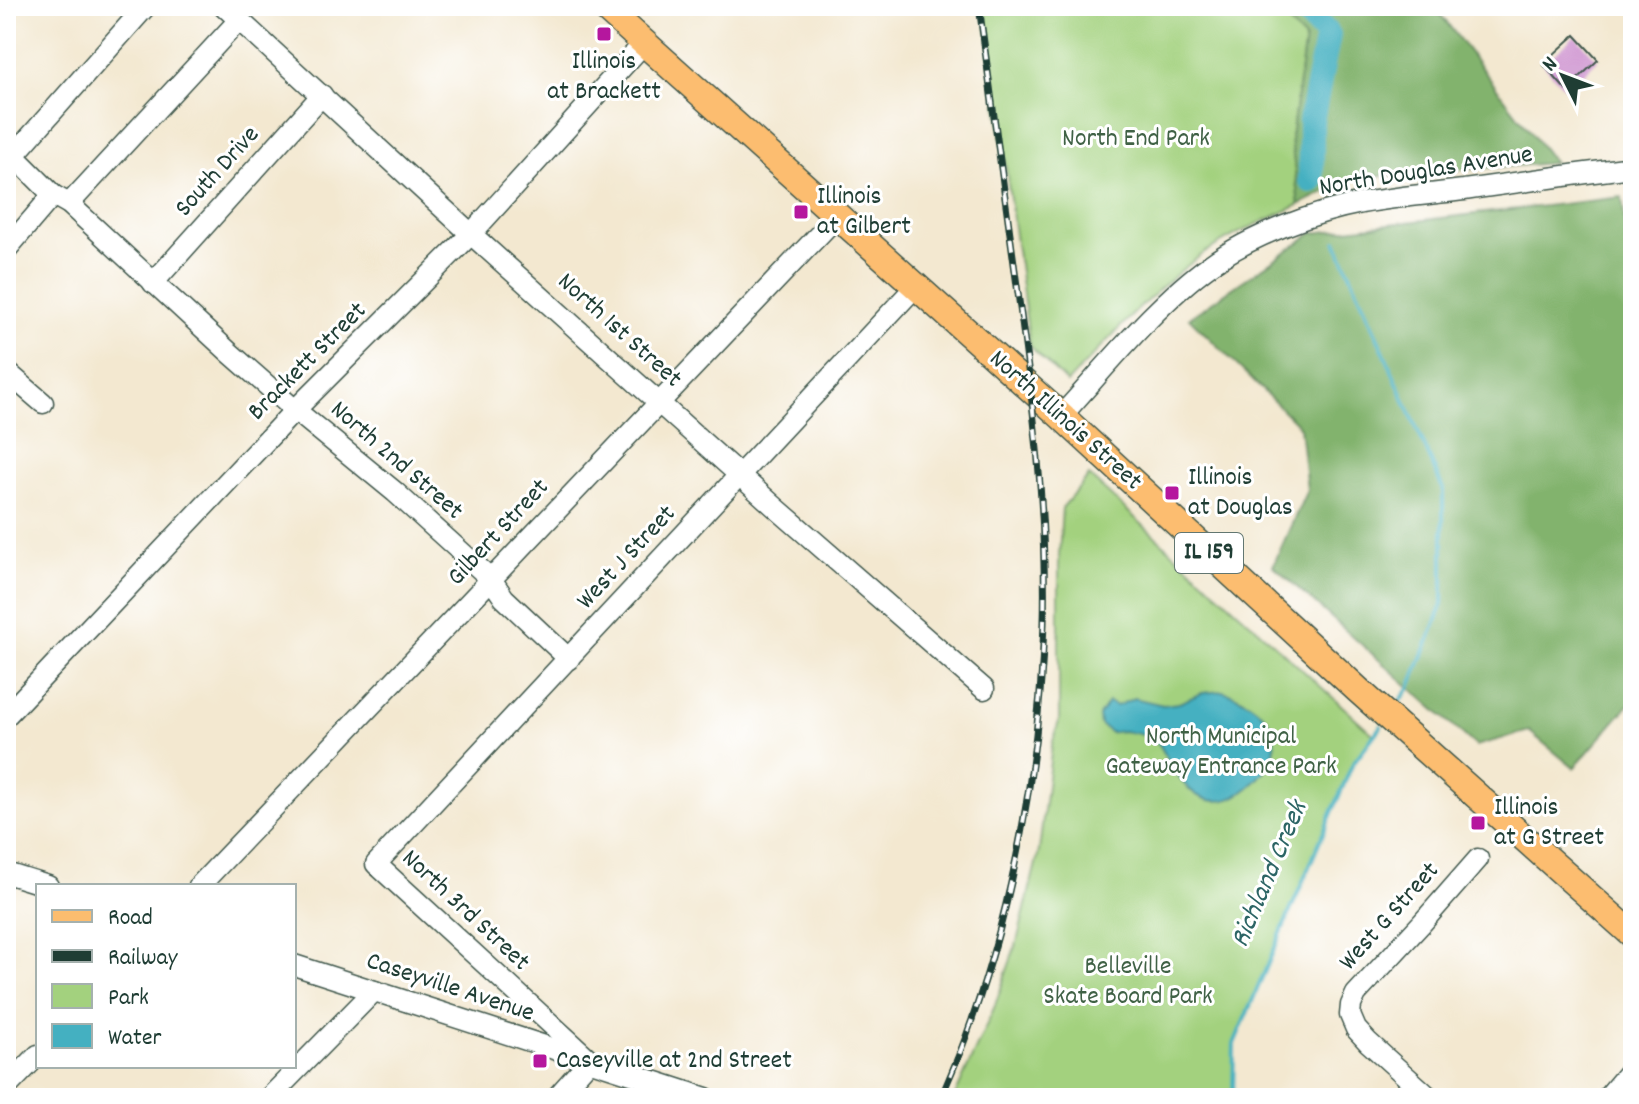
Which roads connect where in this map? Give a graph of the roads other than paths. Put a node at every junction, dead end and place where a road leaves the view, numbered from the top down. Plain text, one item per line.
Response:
1 (146, 6) edge
2 (603, 6) edge
3 (231, 13) edge
4 (644, 43) junction
5 (322, 95) junction
6 (10, 152) edge
7 (1633, 167) edge
8 (61, 200) junction
9 (838, 215) junction
10 (471, 234) junction
11 (6, 250) edge
12 (153, 283) junction
13 (916, 286) junction
14 (6, 371) edge
15 (659, 402) junction
16 (43, 403) dead end
17 (295, 410) junction
18 (1061, 416) junction
19 (740, 475) junction
20 (491, 579) junction
21 (569, 659) junction
22 (984, 689) dead end
23 (6, 716) edge
24 (1478, 859) dead end
25 (376, 864) joint
26 (6, 873) edge
27 (42, 884) edge
28 (201, 884) edge
29 (1633, 935) edge
30 (296, 966) edge
31 (374, 991) junction
32 (36, 1057) edge
33 (590, 1060) junction
34 (1633, 1067) edge
35 (6, 1088) edge
36 (269, 1098) edge
37 (556, 1098) edge
38 (706, 1098) edge
39 (1430, 1098) edge
40 (1607, 1098) edge

1 - 6 street
2 - 4 main road, North Illinois Street / IL 159
3 - 5 street, North 1st Street
3 - 8 street
4 - 9 main road, North Illinois Street / IL 159
4 - 10 street, Brackett Street
5 - 10 street, North 1st Street
5 - 12 street, South Drive
6 - 8 street, North 2nd Street
7 - 18 street, North Douglas Avenue
8 - 11 street
8 - 12 street, North 2nd Street
9 - 13 main road, North Illinois Street / IL 159
9 - 15 street, Gilbert Street
10 - 15 street, North 1st Street
10 - 17 street, Brackett Street
12 - 17 street, North 2nd Street
13 - 18 main road, North Illinois Street / IL 159
13 - 19 street, West J Street
14 - 16 street
15 - 19 street, North 1st Street
15 - 20 street, Gilbert Street
17 - 20 street, North 2nd Street
17 - 23 street, Brackett Street
18 - 29 main road, North Illinois Street / IL 159
19 - 21 street, West J Street
19 - 22 street, North 1st Street
20 - 21 street, North 2nd Street
20 - 28 street, Gilbert Street
21 - 25 street, West J Street
24 - 39 street, West G Street
25 - 33 street, North 3rd Street
26 - 27 street
30 - 31 street, Caseyville Avenue
31 - 33 street, Caseyville Avenue
31 - 36 street
32 - 35 street
33 - 37 street
33 - 38 street
34 - 40 street

